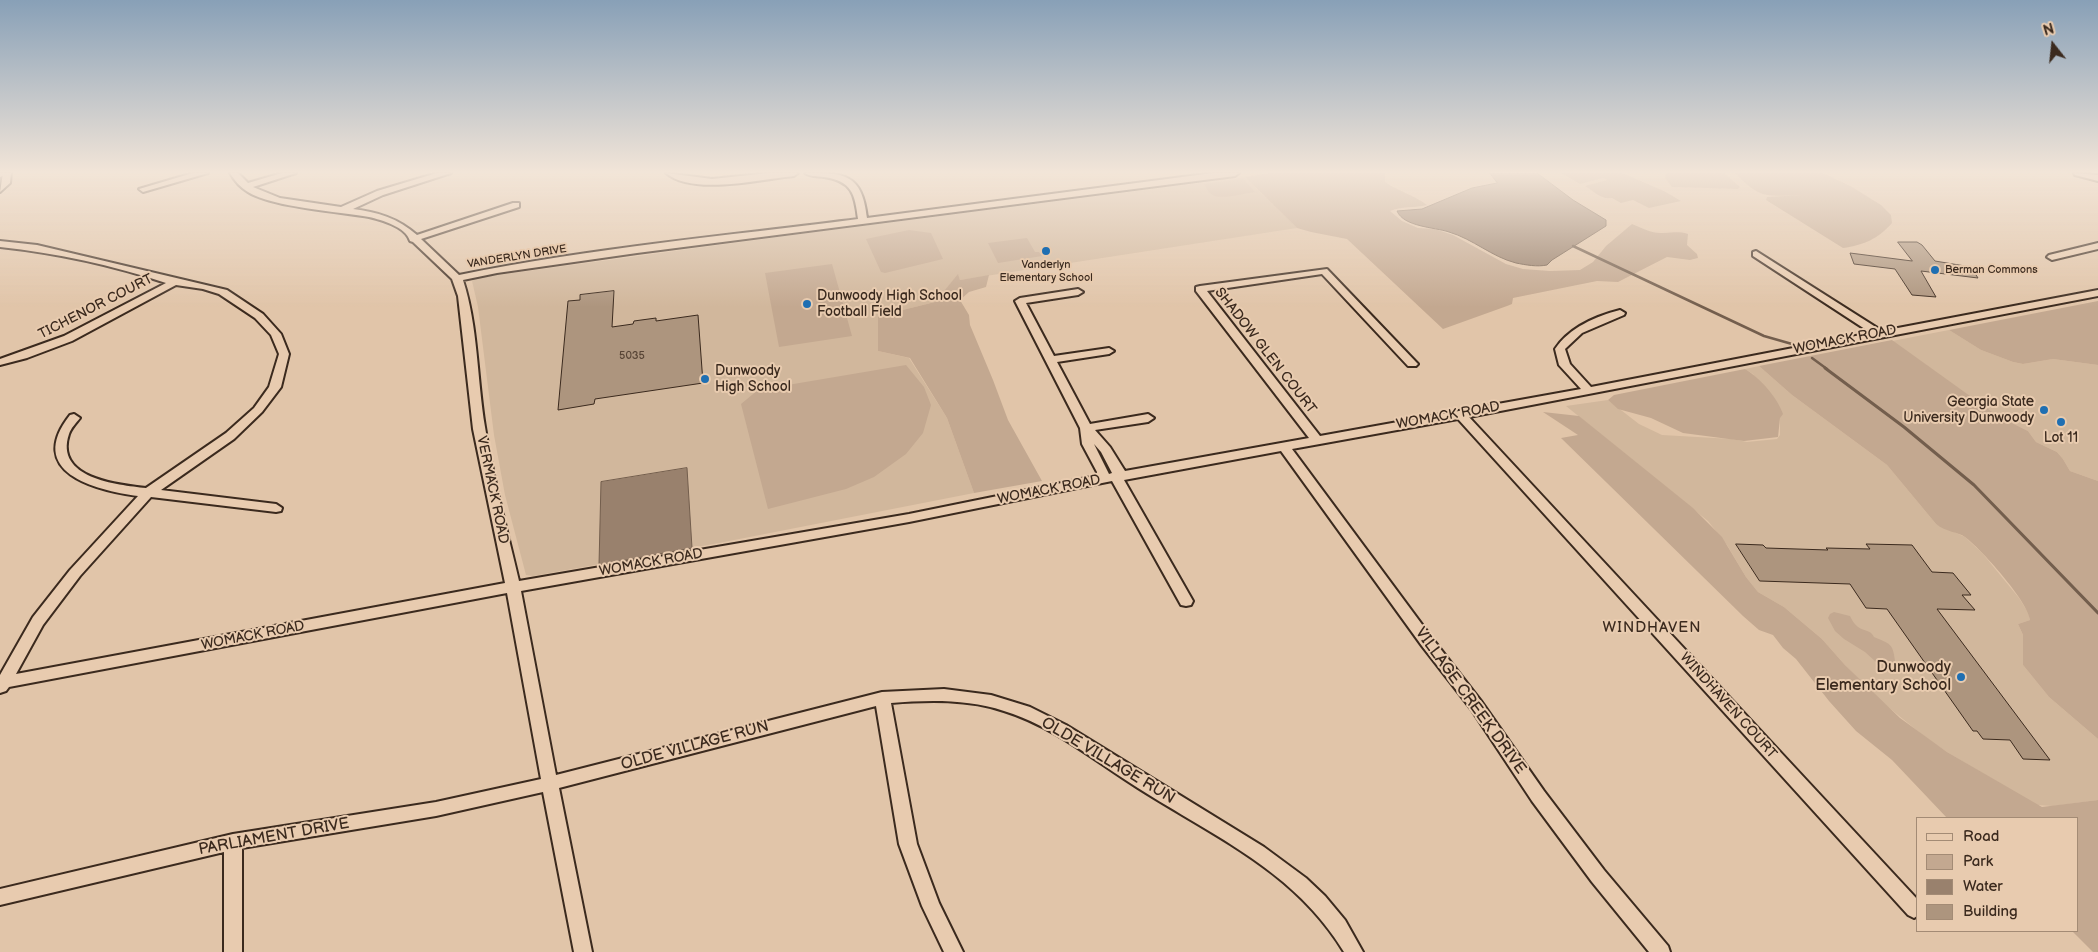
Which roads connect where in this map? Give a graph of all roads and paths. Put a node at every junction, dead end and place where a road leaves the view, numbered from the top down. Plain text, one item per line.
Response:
1 (382, 217) edge
2 (478, 217) edge
3 (862, 217) edge
4 (891, 217) edge
5 (863, 221) junction
6 (413, 239) junction
7 (0, 244) edge
8 (2098, 246) edge
9 (1756, 254) dead end
10 (2052, 257) dead end
11 (457, 278) junction
12 (174, 282) junction
13 (1078, 292) dead end
14 (2098, 293) edge
15 (1620, 313) dead end
16 (1879, 334) junction
17 (1109, 351) dead end
18 (1050, 360) junction
19 (0, 362) edge
20 (1412, 364) dead end
21 (1588, 390) junction
22 (1462, 414) junction
23 (74, 418) dead end
24 (1148, 418) dead end
25 (1086, 428) junction
26 (1316, 440) junction
27 (1284, 446) junction
28 (1111, 472) junction
29 (149, 492) junction
30 (276, 508) dead end
31 (513, 587) junction
32 (1186, 600) dead end
33 (1, 685) edge
34 (882, 698) junction
35 (549, 784) junction
36 (233, 842) junction
37 (0, 897) edge
38 (1914, 909) dead end
39 (233, 952) edge
40 (583, 952) edge
41 (954, 952) edge
42 (1354, 952) edge
43 (1661, 952) edge

1 - 6 street
2 - 6 street
3 - 5 street
4 - 5 street, VANDERLYN DRIVE
5 - 11 street, VANDERLYN DRIVE
6 - 11 street
7 - 12 street
8 - 10 street
9 - 16 street
11 - 31 street, VERMACK ROAD
12 - 19 street, TICHENOR COURT
12 - 29 street
13 - 18 street
14 - 16 street, WOMACK ROAD
15 - 21 street
16 - 21 street, WOMACK ROAD
17 - 18 street
18 - 25 street
20 - 26 street, SHADOW GLEN COURT
21 - 22 street, WOMACK ROAD
22 - 26 street, WOMACK ROAD
22 - 38 street, WINDHAVEN COURT
23 - 29 street
24 - 25 street
25 - 28 street
26 - 27 street, WOMACK ROAD
27 - 28 street, WOMACK ROAD
27 - 43 street, VILLAGE CREEK DRIVE
28 - 31 street, WOMACK ROAD
28 - 32 street
29 - 30 street
29 - 33 street
31 - 33 street, WOMACK ROAD
31 - 35 street, VERMACK ROAD
34 - 35 street, OLDE VILLAGE RUN
34 - 41 street
34 - 42 street, OLDE VILLAGE RUN
35 - 36 street, PARLIAMENT DRIVE
35 - 40 street, VERMACK ROAD
36 - 37 street, PARLIAMENT DRIVE
36 - 39 street

